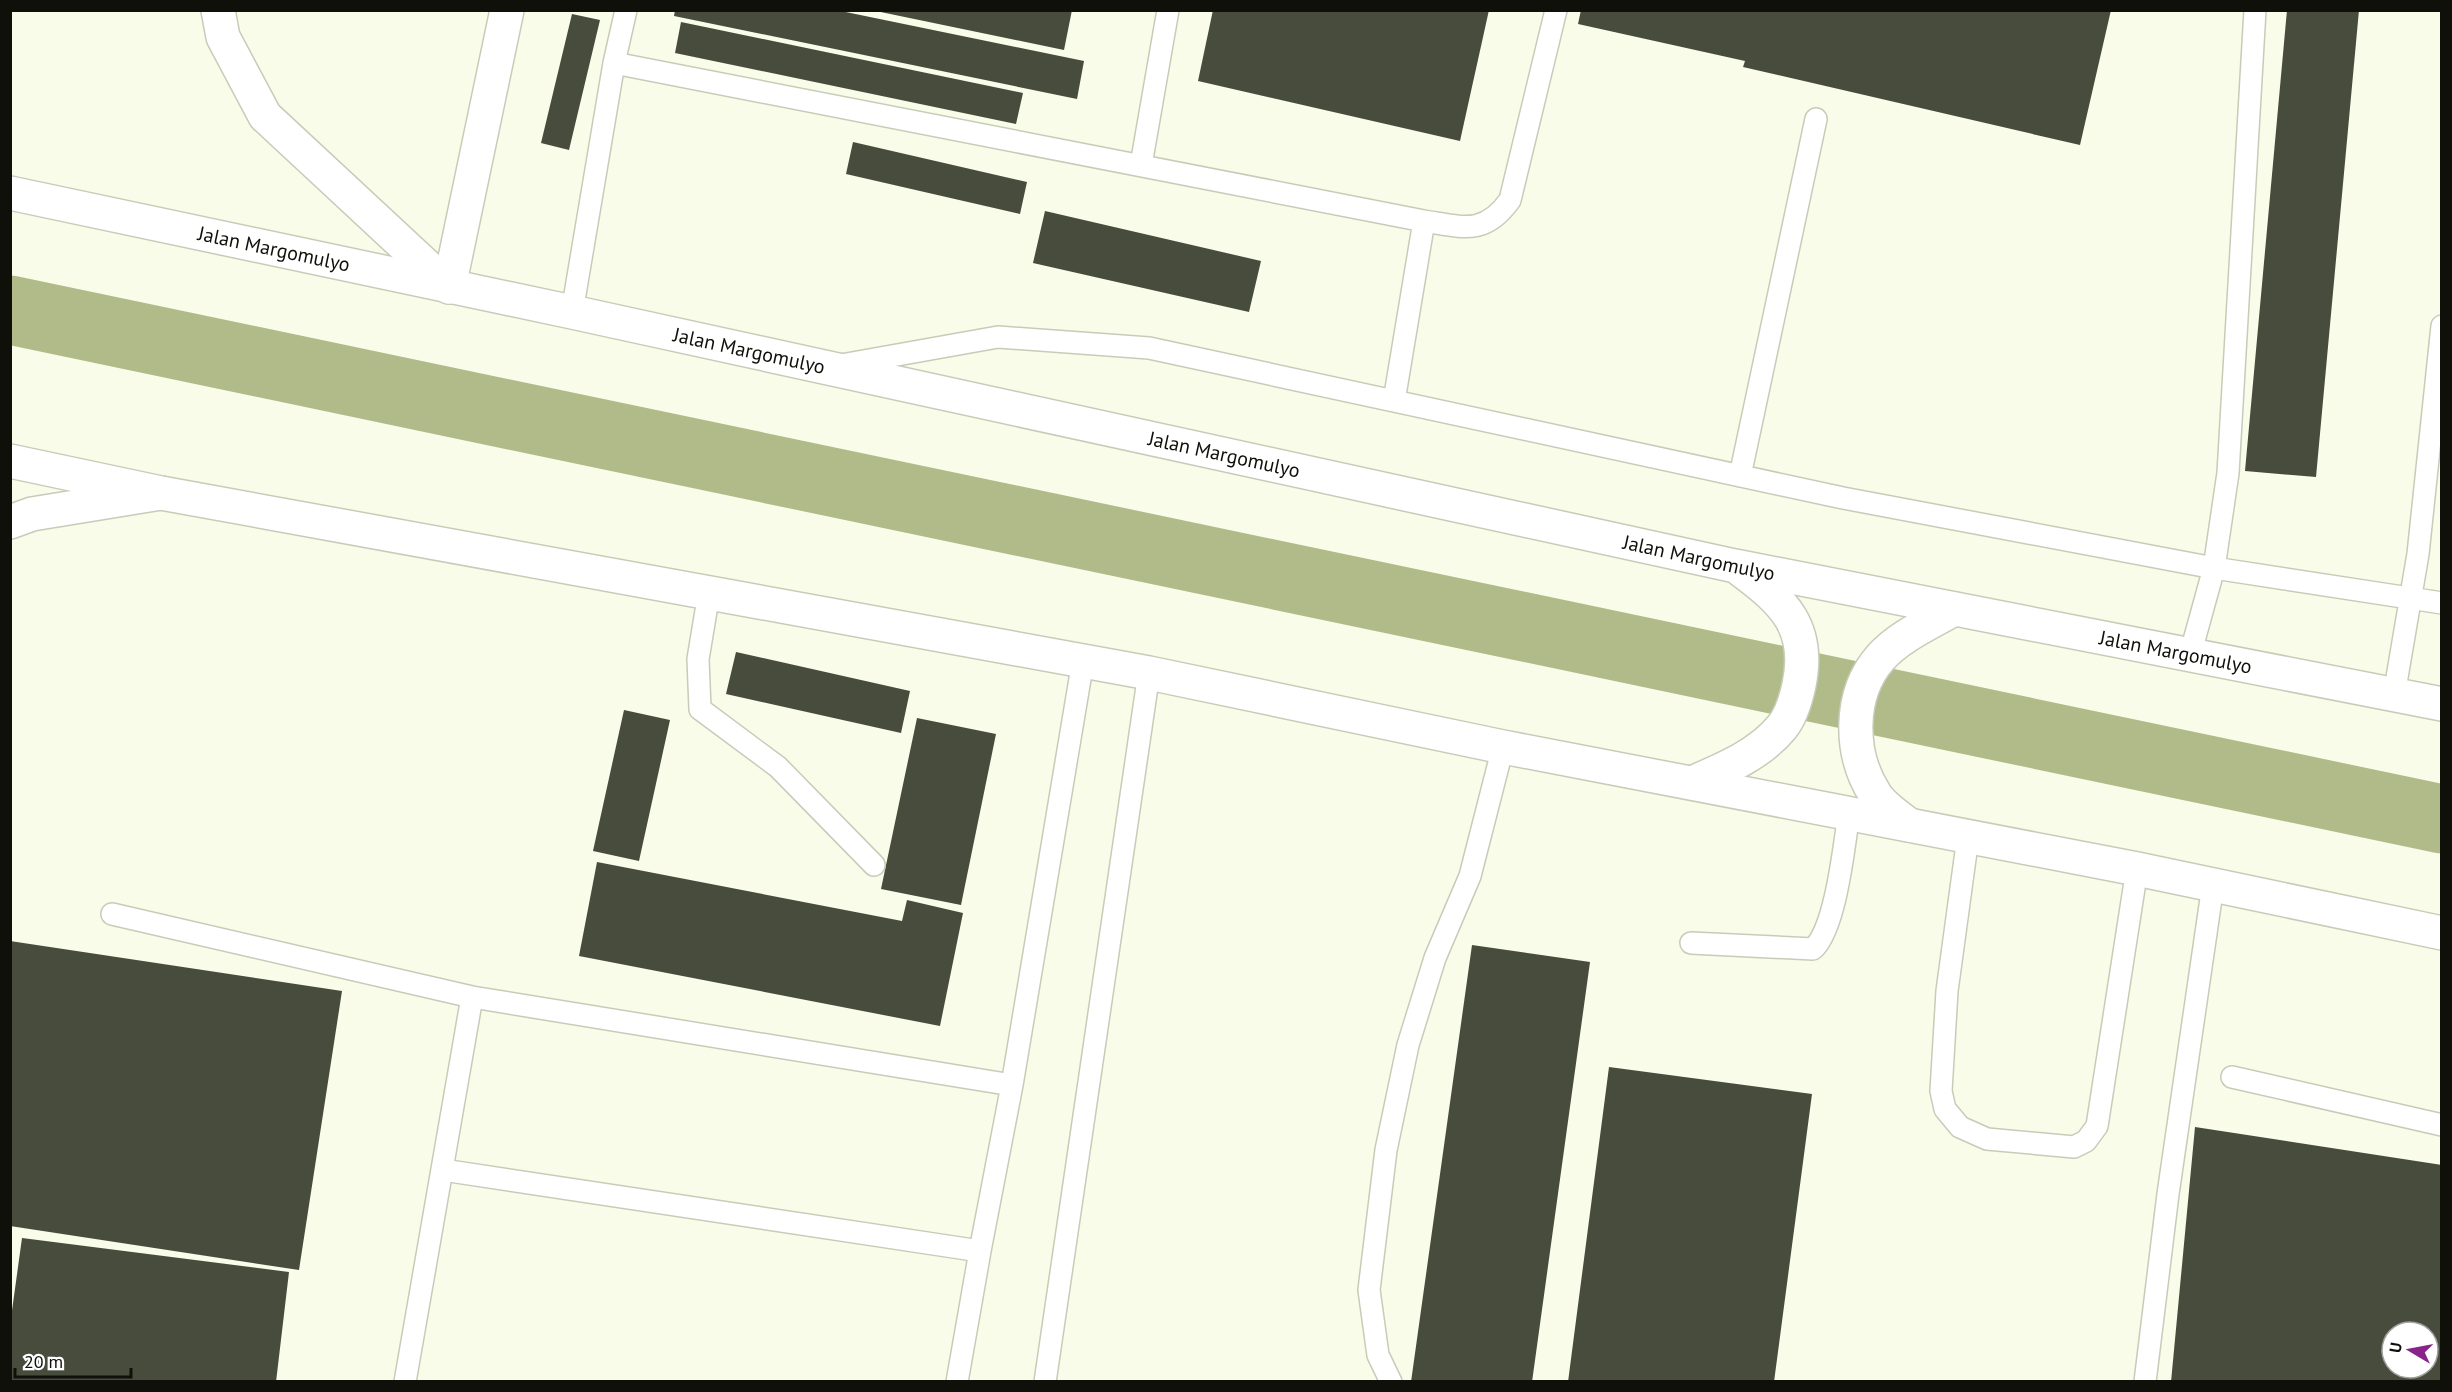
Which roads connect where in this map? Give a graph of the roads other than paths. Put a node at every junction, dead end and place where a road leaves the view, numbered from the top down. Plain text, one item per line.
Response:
1 (218, 10) edge
2 (507, 10) edge
3 (626, 10) edge
4 (1168, 10) edge
5 (1556, 10) edge
6 (2255, 10) edge
7 (614, 63) junction
8 (1816, 119) dead end
9 (1141, 165) junction
10 (10, 193) edge
11 (1424, 221) junction
12 (449, 287) junction
13 (572, 312) junction
14 (2442, 326) edge
15 (829, 367) junction
16 (1395, 401) junction
17 (10, 461) edge
18 (1740, 476) junction
19 (161, 493) junction
20 (10, 522) edge
21 (1735, 566) junction
22 (2214, 568) junction
23 (709, 593) junction
24 (2411, 597) junction
25 (2442, 603) edge
26 (1942, 616) junction
27 (2190, 655) junction
28 (1083, 661) junction
29 (1149, 673) junction
30 (2394, 695) junction
31 (2442, 704) edge
32 (1503, 747) junction
33 (1692, 783) junction
34 (1863, 805) junction
35 (1968, 837) junction
36 (874, 865) dead end
37 (2137, 869) junction
38 (2213, 885) junction
39 (112, 914) dead end
40 (2442, 933) edge
41 (1691, 943) dead end
42 (472, 997) junction
43 (2232, 1077) dead end
44 (1012, 1085) junction
45 (2442, 1125) edge
46 (443, 1170) junction
47 (980, 1251) junction
48 (405, 1382) edge
49 (957, 1382) edge
50 (1046, 1382) edge
51 (1390, 1382) edge
52 (2145, 1382) edge

1 - 12 main road
2 - 12 main road
3 - 7 lane
4 - 9 lane
5 - 11 lane
6 - 22 lane
7 - 9 lane
7 - 13 lane
8 - 18 lane
9 - 11 lane
10 - 12 main road, Jalan Margomulyo
11 - 16 lane
12 - 13 main road, Jalan Margomulyo
13 - 15 main road, Jalan Margomulyo
14 - 24 lane
15 - 16 lane
15 - 21 main road, Jalan Margomulyo
16 - 18 lane
17 - 19 main road
18 - 22 lane
19 - 20 main road
19 - 23 main road
21 - 26 main road, Jalan Margomulyo
21 - 33 main road
22 - 24 lane
22 - 27 lane
23 - 28 main road
23 - 36 lane
24 - 25 lane
24 - 30 lane
26 - 27 main road, Jalan Margomulyo
26 - 34 main road
27 - 30 main road, Jalan Margomulyo
28 - 29 main road
28 - 44 lane
29 - 32 main road
29 - 50 lane
30 - 31 main road, Jalan Margomulyo
32 - 33 main road
32 - 51 lane
33 - 34 main road
34 - 35 main road
34 - 41 lane
35 - 37 main road
35 - 37 lane
37 - 38 main road
38 - 40 main road
38 - 52 lane
39 - 42 lane
42 - 44 lane
42 - 46 lane
43 - 45 lane
44 - 47 lane
46 - 47 lane
46 - 48 lane
47 - 49 lane

